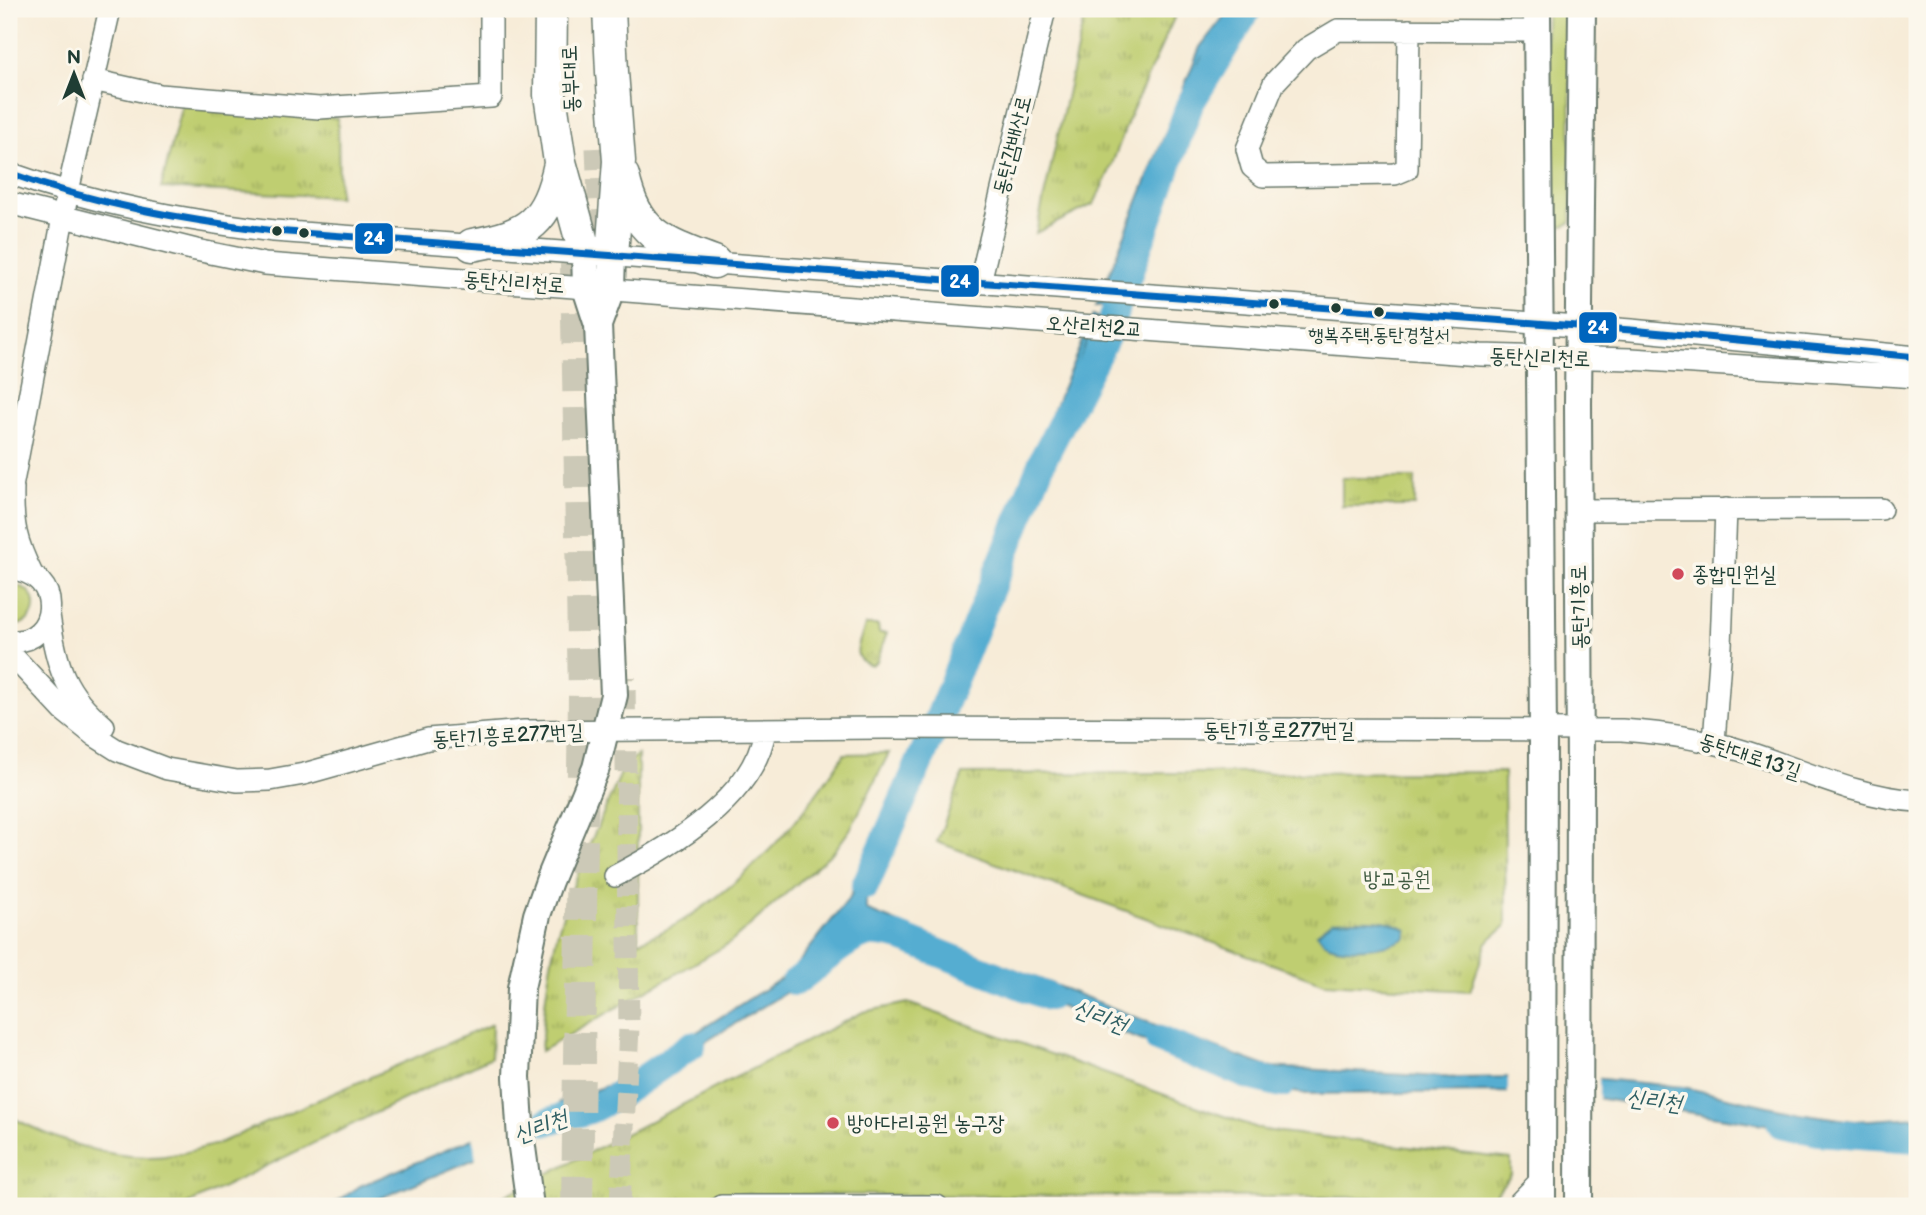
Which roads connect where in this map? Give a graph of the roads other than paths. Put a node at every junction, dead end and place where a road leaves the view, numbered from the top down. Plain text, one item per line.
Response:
1 (110, 9) edge
2 (491, 9) edge
3 (551, 9) edge
4 (567, 9) edge
5 (596, 9) edge
6 (609, 9) edge
7 (1045, 9) edge
8 (1582, 9) edge
9 (1537, 20) edge
10 (1409, 30) junction
11 (93, 80) junction
12 (587, 155) junction
13 (9, 173) edge
14 (68, 191) junction
15 (9, 203) edge
16 (62, 217) junction
17 (471, 245) junction
18 (599, 254) junction
19 (714, 262) junction
20 (980, 282) junction
21 (1026, 285) joint
22 (598, 289) junction
23 (1171, 296) joint
24 (1025, 321) joint
25 (1540, 323) junction
26 (1579, 327) junction
27 (1164, 331) joint
28 (1540, 357) junction
29 (1917, 357) edge
30 (1579, 358) junction
31 (1917, 377) edge
32 (14, 479) junction
33 (9, 503) edge
34 (1726, 509) junction
35 (1881, 509) dead end
36 (1578, 510) junction
37 (9, 569) edge
38 (32, 574) junction
39 (49, 615) junction
40 (9, 641) edge
41 (9, 652) edge
42 (606, 730) junction
43 (765, 730) junction
44 (1580, 730) junction
45 (1543, 731) junction
46 (1714, 742) junction
47 (140, 757) junction
48 (1917, 801) edge
49 (615, 876) dead end
50 (1542, 1167) junction
51 (529, 1199) edge
52 (721, 1206) edge
53 (920, 1206) edge
54 (937, 1206) edge
55 (1516, 1206) edge
56 (1542, 1206) edge
57 (1579, 1206) edge

1 - 11 street, 동탄기흥로277번길
2 - 11 street
3 - 12 highway
4 - 12 highway, 동부대로
5 - 12 highway, 동부대로
6 - 12 highway
7 - 20 street, 동탄감배산로
8 - 26 main road, 동탄기흥로
9 - 10 street
9 - 25 main road, 동탄기흥로
10 - 10 street
11 - 14 street, 동탄기흥로277번길
12 - 17 highway
12 - 18 highway
12 - 18 highway
12 - 19 highway
13 - 14 street, 동탄신리천로
14 - 16 street, 동탄기흥로277번길
14 - 17 street, 동탄신리천로
15 - 16 street, 동탄신리천로
16 - 22 street, 동탄신리천로
16 - 32 street, 동탄기흥로277번길
17 - 18 street, 동탄신리천로
18 - 19 street, 동탄신리천로
18 - 22 main road
19 - 20 street, 동탄신리천로
20 - 21 street, 동탄신리천로
21 - 23 street, 오산리천2교
22 - 24 street, 동탄신리천로
22 - 42 main road
23 - 25 street, 동탄신리천로
24 - 27 street, 오산리천2교
25 - 26 street, 동탄신리천로
25 - 28 main road, 동탄기흥로
26 - 29 street, 동탄신리천로
26 - 30 main road, 동탄기흥로
27 - 28 street, 동탄신리천로
28 - 30 street, 동탄신리천로
28 - 45 main road, 동탄기흥로
30 - 31 street, 동탄신리천로
30 - 36 main road, 동탄기흥로
32 - 33 street, 동탄기흥로277번길
32 - 38 street, 동탄기흥로277번길
34 - 35 street
34 - 36 street
34 - 46 street
36 - 44 main road, 동탄기흥로
37 - 38 street
38 - 39 street, 동탄기흥로277번길
39 - 40 street
39 - 47 street, 동탄기흥로277번길
41 - 47 street, 동탄기흥로277번길
42 - 43 street, 동탄기흥로277번길
42 - 47 street, 동탄기흥로277번길
42 - 51 main road
43 - 45 street, 동탄기흥로277번길
43 - 49 street
44 - 45 street, 동탄기흥로277번길
44 - 46 street, 동탄대로13길
44 - 57 main road, 동탄기흥로
45 - 50 main road, 동탄기흥로
46 - 48 street, 동탄대로13길
50 - 55 street
50 - 56 main road, 동탄기흥로
52 - 53 street
53 - 54 street

